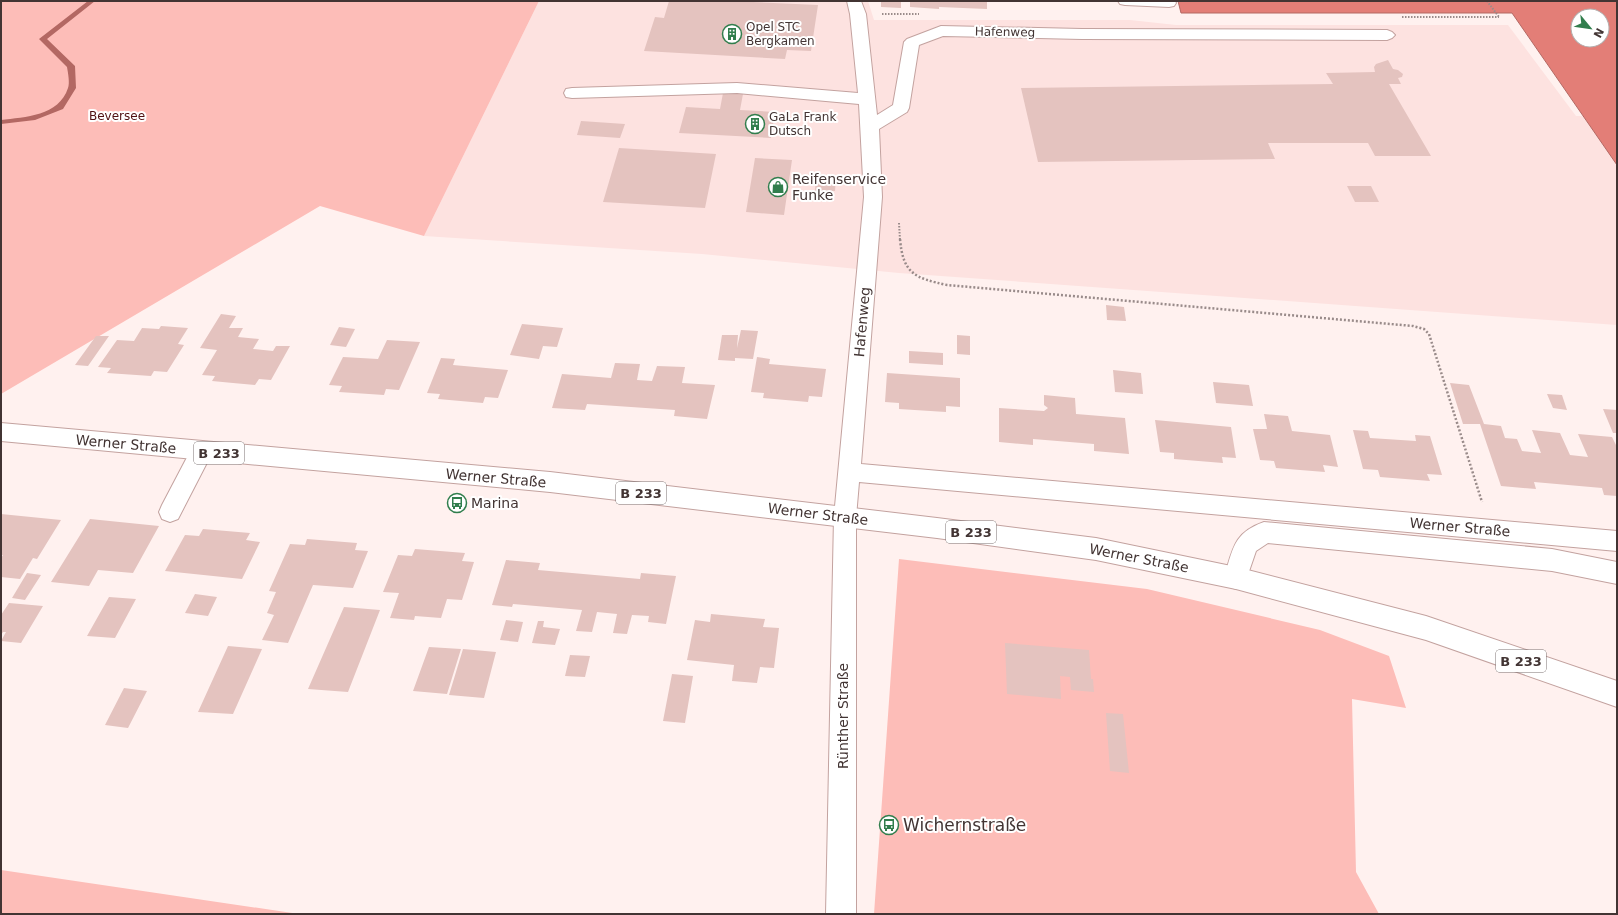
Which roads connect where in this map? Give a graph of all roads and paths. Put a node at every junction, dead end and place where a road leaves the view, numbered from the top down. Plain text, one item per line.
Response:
1 (854, 1) edge
2 (1125, 1) edge
3 (1488, 1) edge
4 (1169, 3) dead end
5 (1499, 17) dead end
6 (1387, 35) dead end
7 (572, 93) dead end
8 (867, 100) junction
9 (870, 127) junction
10 (873, 197) junction
11 (1, 432) edge
12 (202, 451) junction
13 (849, 472) junction
14 (170, 512) dead end
15 (845, 517) junction
16 (1490, 529) junction
17 (1617, 541) edge
18 (1617, 573) edge
19 (1236, 578) junction
20 (1617, 694) edge
21 (841, 914) edge

1 - 8 main road, Hafenweg
2 - 4 main road
3 - 5 path
6 - 9 main road, Hafenweg
7 - 8 main road
8 - 9 main road, Hafenweg
9 - 10 main road, Hafenweg
10 - 13 main road, Hafenweg
10 - 16 path
11 - 12 main road, Werner Straße / B 233
12 - 14 main road
12 - 15 main road, Werner Straße / B 233
13 - 15 main road, Hafenweg
13 - 16 main road, Werner Straße
15 - 19 main road, Werner Straße / B 233
15 - 21 main road, Rünther Straße
16 - 17 main road, Werner Straße
18 - 19 main road
19 - 20 main road, Werner Straße / B 233

